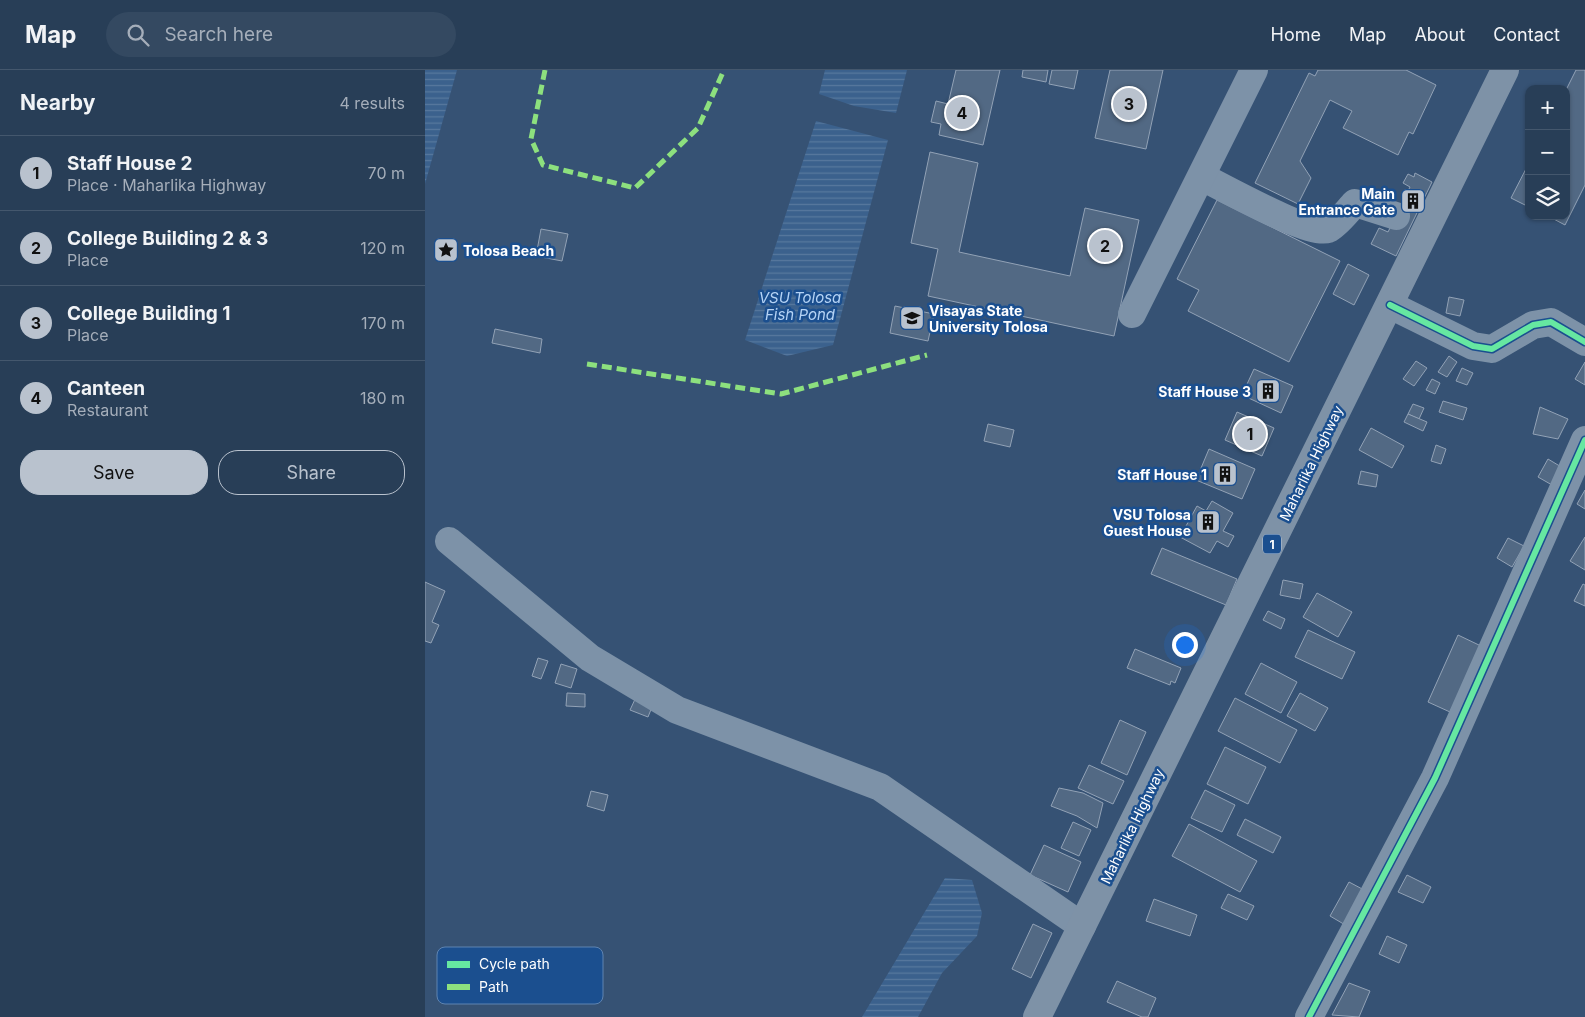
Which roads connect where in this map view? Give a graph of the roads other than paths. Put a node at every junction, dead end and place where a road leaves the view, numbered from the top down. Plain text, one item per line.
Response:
1 (1254, 70) edge
2 (1505, 70) edge
3 (1202, 177) junction
4 (1411, 224) junction
5 (1390, 304) junction
6 (1133, 314) dead end
7 (1585, 342) edge
8 (1585, 440) edge
9 (449, 541) dead end
10 (1082, 926) junction
11 (1037, 1017) edge
12 (1309, 1017) edge

1 - 3 street
2 - 4 highway, Maharlika Highway / 1
3 - 4 street
3 - 6 street
4 - 5 highway, Maharlika Highway / 1
5 - 7 street
5 - 10 highway, Maharlika Highway / 1
8 - 12 street
9 - 10 street
10 - 11 highway, Maharlika Highway / 1

